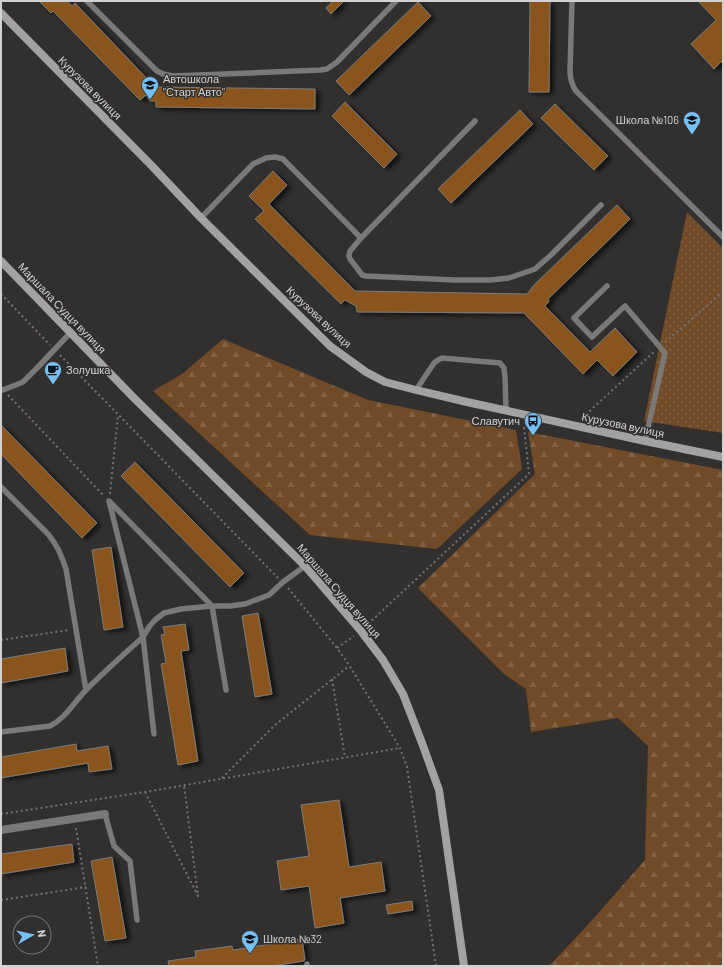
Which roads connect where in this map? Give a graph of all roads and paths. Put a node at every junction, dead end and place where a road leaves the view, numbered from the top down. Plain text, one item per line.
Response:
1 (87, 1) edge
2 (396, 1) edge
3 (572, 1) edge
4 (1, 13) edge
5 (475, 121) dead end
6 (601, 205) dead end
7 (201, 218) junction
8 (723, 236) edge
9 (361, 238) junction
10 (1, 261) edge
11 (607, 286) dead end
12 (723, 292) edge
13 (1, 294) edge
14 (71, 332) junction
15 (660, 346) junction
16 (54, 349) junction
17 (2, 390) edge
18 (416, 390) junction
19 (506, 411) junction
20 (118, 414) junction
21 (574, 425) junction
22 (545, 427) dead end
23 (645, 441) junction
24 (723, 457) edge
25 (1, 486) edge
26 (109, 501) junction
27 (305, 566) junction
28 (283, 582) junction
29 (212, 606) junction
30 (76, 629) junction
31 (360, 631) junction
32 (143, 637) junction
33 (1, 640) edge
34 (337, 648) junction
35 (349, 665) junction
36 (332, 679) junction
37 (86, 690) junction
38 (226, 690) dead end
39 (1, 732) edge
40 (154, 734) dead end
41 (400, 748) junction
42 (345, 758) junction
43 (221, 779) junction
44 (184, 785) junction
45 (145, 792) junction
46 (1, 814) edge
47 (105, 814) joint
48 (75, 819) junction
49 (1, 830) edge
50 (86, 886) junction
51 (1, 900) edge
52 (138, 920) dead end
53 (98, 966) edge
54 (436, 966) edge
55 (464, 966) edge

1 - 2 lane
3 - 8 lane
4 - 7 street, Курузова вулиця
5 - 9 lane
6 - 9 lane
7 - 9 lane
7 - 18 street, Курузова вулиця
10 - 14 street, Маршала Судця вулиця
11 - 15 lane
12 - 15 path
13 - 16 path
14 - 16 lane
14 - 27 street, Маршала Судця вулиця
15 - 21 path
15 - 23 lane
16 - 17 lane
16 - 20 path
17 - 26 path
18 - 19 street, Курузова вулиця
18 - 19 lane
19 - 21 street, Курузова вулиця
20 - 26 path
20 - 28 path
21 - 23 street, Курузова вулиця
22 - 31 path
23 - 24 street, Курузова вулиця
25 - 30 lane
26 - 29 lane
26 - 32 lane
27 - 28 lane
27 - 31 street, Маршала Судця вулиця
28 - 29 lane
28 - 34 path
29 - 32 lane
29 - 38 lane
30 - 33 path
30 - 37 lane
31 - 34 path
31 - 55 street, Маршала Судця вулиця
32 - 37 lane
32 - 40 lane
34 - 35 path
35 - 36 path
35 - 41 path
36 - 42 path
36 - 43 path
37 - 39 lane
41 - 42 path
41 - 54 path
42 - 43 path
43 - 44 path
44 - 45 path
44 - 45 path
45 - 46 path
47 - 48 street
47 - 52 lane
48 - 49 street
48 - 50 path
50 - 51 path
50 - 53 path

